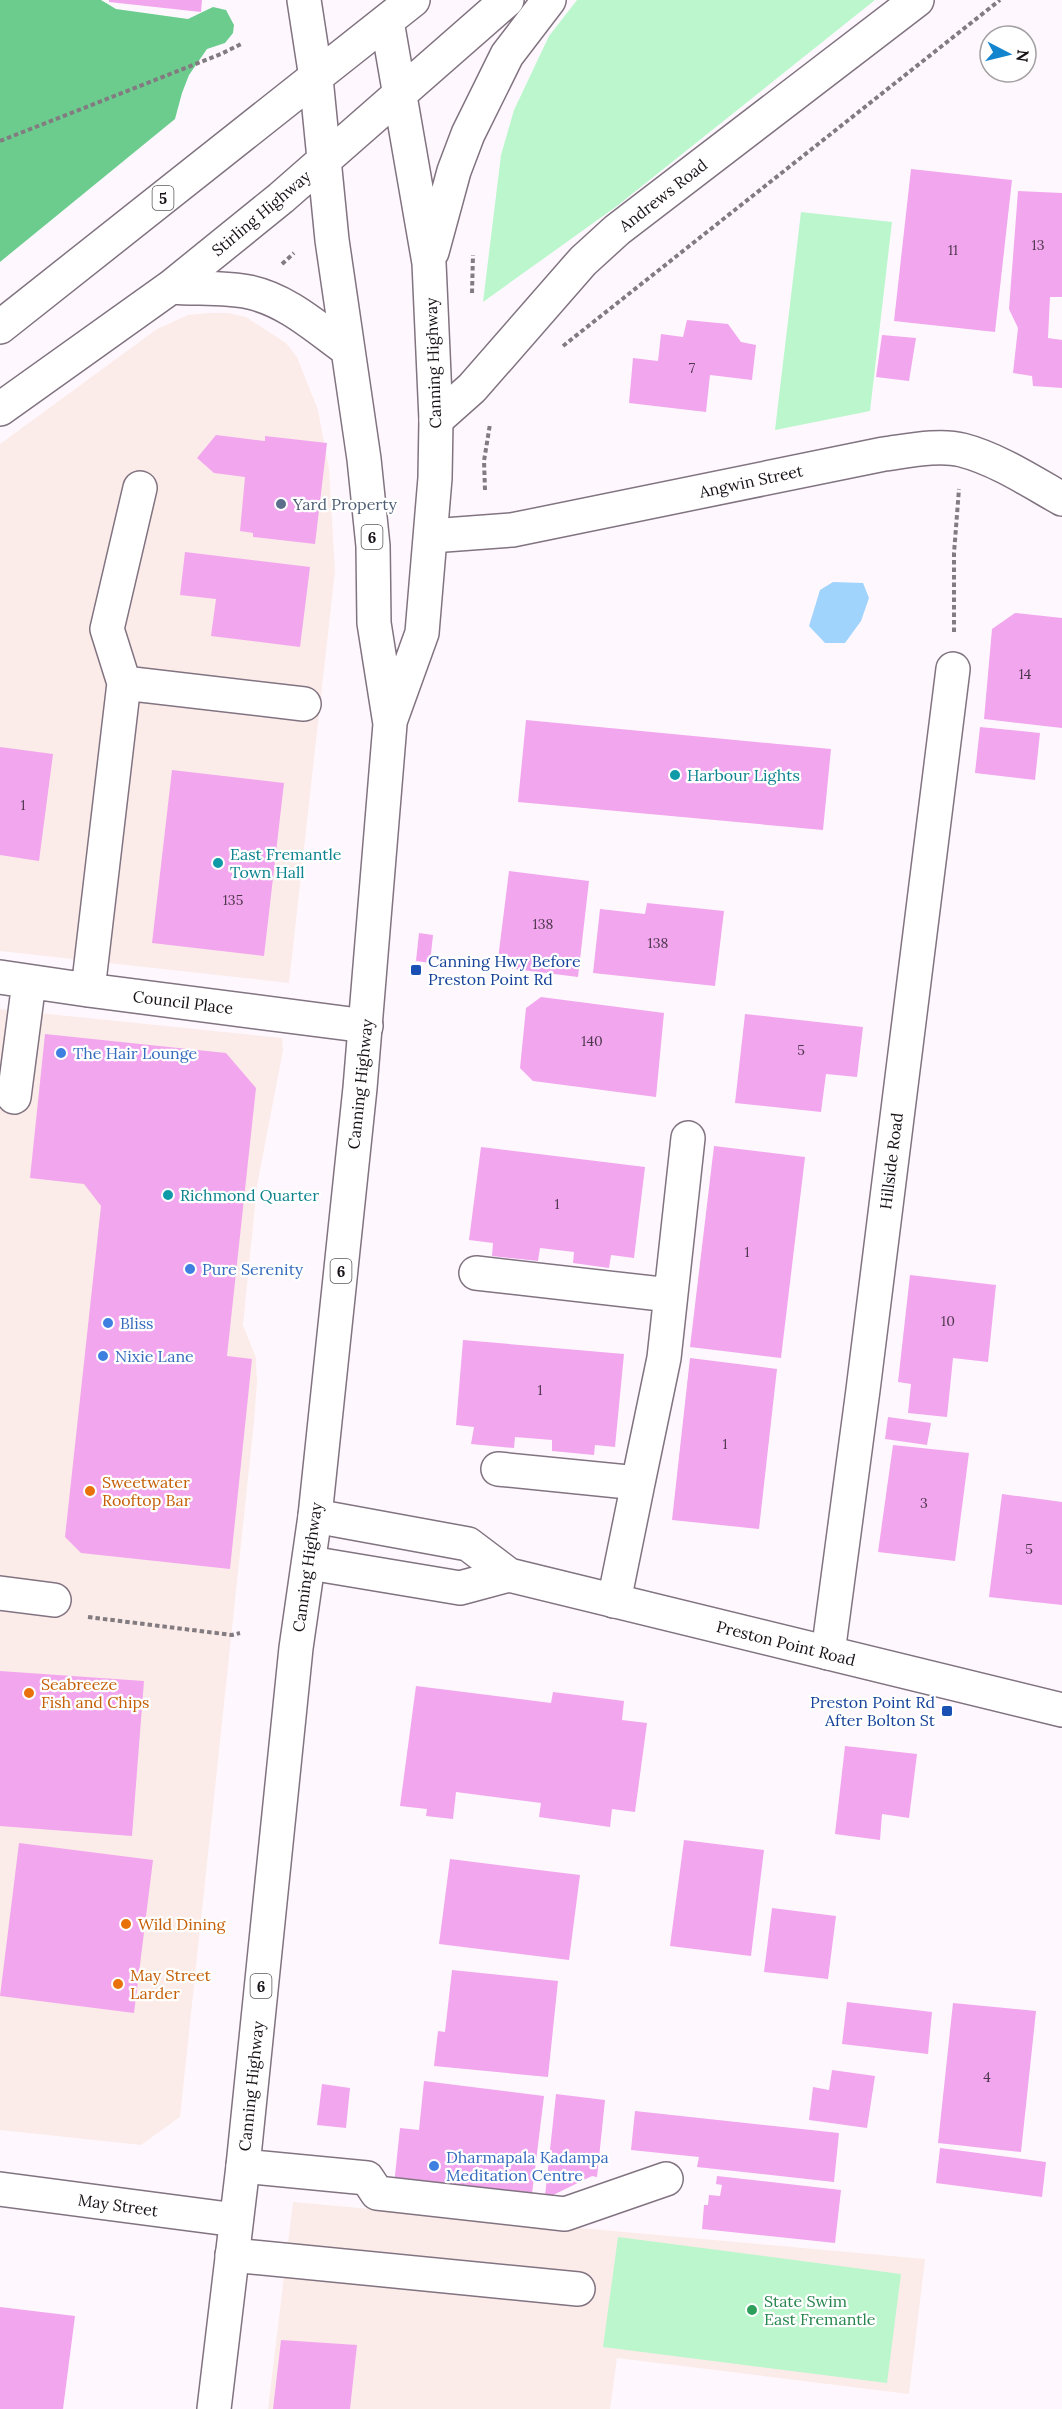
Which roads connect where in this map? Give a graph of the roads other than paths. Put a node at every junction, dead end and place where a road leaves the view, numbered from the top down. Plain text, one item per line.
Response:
1 (304, 0) edge
2 (413, 0) edge
3 (507, 0) edge
4 (549, 0) edge
5 (917, 0) edge
6 (386, 10) edge
7 (316, 78) junction
8 (401, 94) junction
9 (324, 160) junction
10 (429, 263) junction
11 (171, 287) junction
12 (0, 327) edge
13 (348, 350) junction
14 (0, 409) edge
15 (436, 420) junction
16 (140, 488) dead end
17 (1062, 499) edge
18 (431, 536) junction
19 (953, 669) road end
20 (124, 683) junction
21 (304, 704) dead end
22 (390, 724) junction
23 (15, 979) edge
24 (88, 990) junction
25 (366, 1026) junction
26 (14, 1097) dead end
27 (688, 1138) dead end
28 (476, 1273) dead end
29 (670, 1295) junction
30 (498, 1469) dead end
31 (638, 1484) junction
32 (315, 1516) junction
33 (310, 1563) junction
34 (509, 1575) junction
35 (0, 1593) edge
36 (54, 1600) road end
37 (614, 1601) junction
38 (828, 1653) junction
39 (1062, 1710) edge
40 (243, 2166) junction
41 (666, 2179) dead end
42 (0, 2189) edge
43 (236, 2220) junction
44 (232, 2255) junction
45 (578, 2289) dead end
46 (214, 2409) edge

1 - 7 main road, Canning Highway / 6
2 - 6 main road, 5
3 - 8 main road, Stirling Highway
4 - 10 main road
5 - 15 main road, Andrews Road
6 - 7 main road, 5
6 - 8 main road, Canning Highway / 6
7 - 9 main road, Canning Highway / 6
7 - 12 main road, 5
8 - 9 main road, Stirling Highway
8 - 10 main road, Canning Highway / 6
9 - 11 main road, Stirling Highway
9 - 13 main road, Canning Highway / 6
10 - 15 main road, Canning Highway / 6
11 - 13 main road
11 - 14 main road, Stirling Highway
13 - 22 main road, Canning Highway / 6
15 - 18 main road, Canning Highway / 6
16 - 20 main road
17 - 18 main road, Angwin Street
18 - 22 main road, Canning Highway / 6
19 - 38 main road, Hillside Road
20 - 21 main road
20 - 24 main road
22 - 25 main road, Canning Highway / 6
23 - 24 main road, Council Place
23 - 26 main road
24 - 25 main road, Council Place
25 - 32 main road, Canning Highway / 6
27 - 29 main road
28 - 29 main road
29 - 31 main road
30 - 31 main road
31 - 37 main road
32 - 33 main road, Canning Highway / 6
32 - 34 main road, Preston Point Road
33 - 34 main road, Preston Point Road
33 - 40 main road, Canning Highway / 6
34 - 37 main road, Preston Point Road
35 - 36 main road
37 - 38 main road, Preston Point Road
38 - 39 main road, Preston Point Road
40 - 41 main road
40 - 43 main road, Canning Highway / 6
42 - 43 main road, May Street
43 - 44 main road, Canning Highway / 6
44 - 45 main road
44 - 46 main road, Canning Highway / 6

